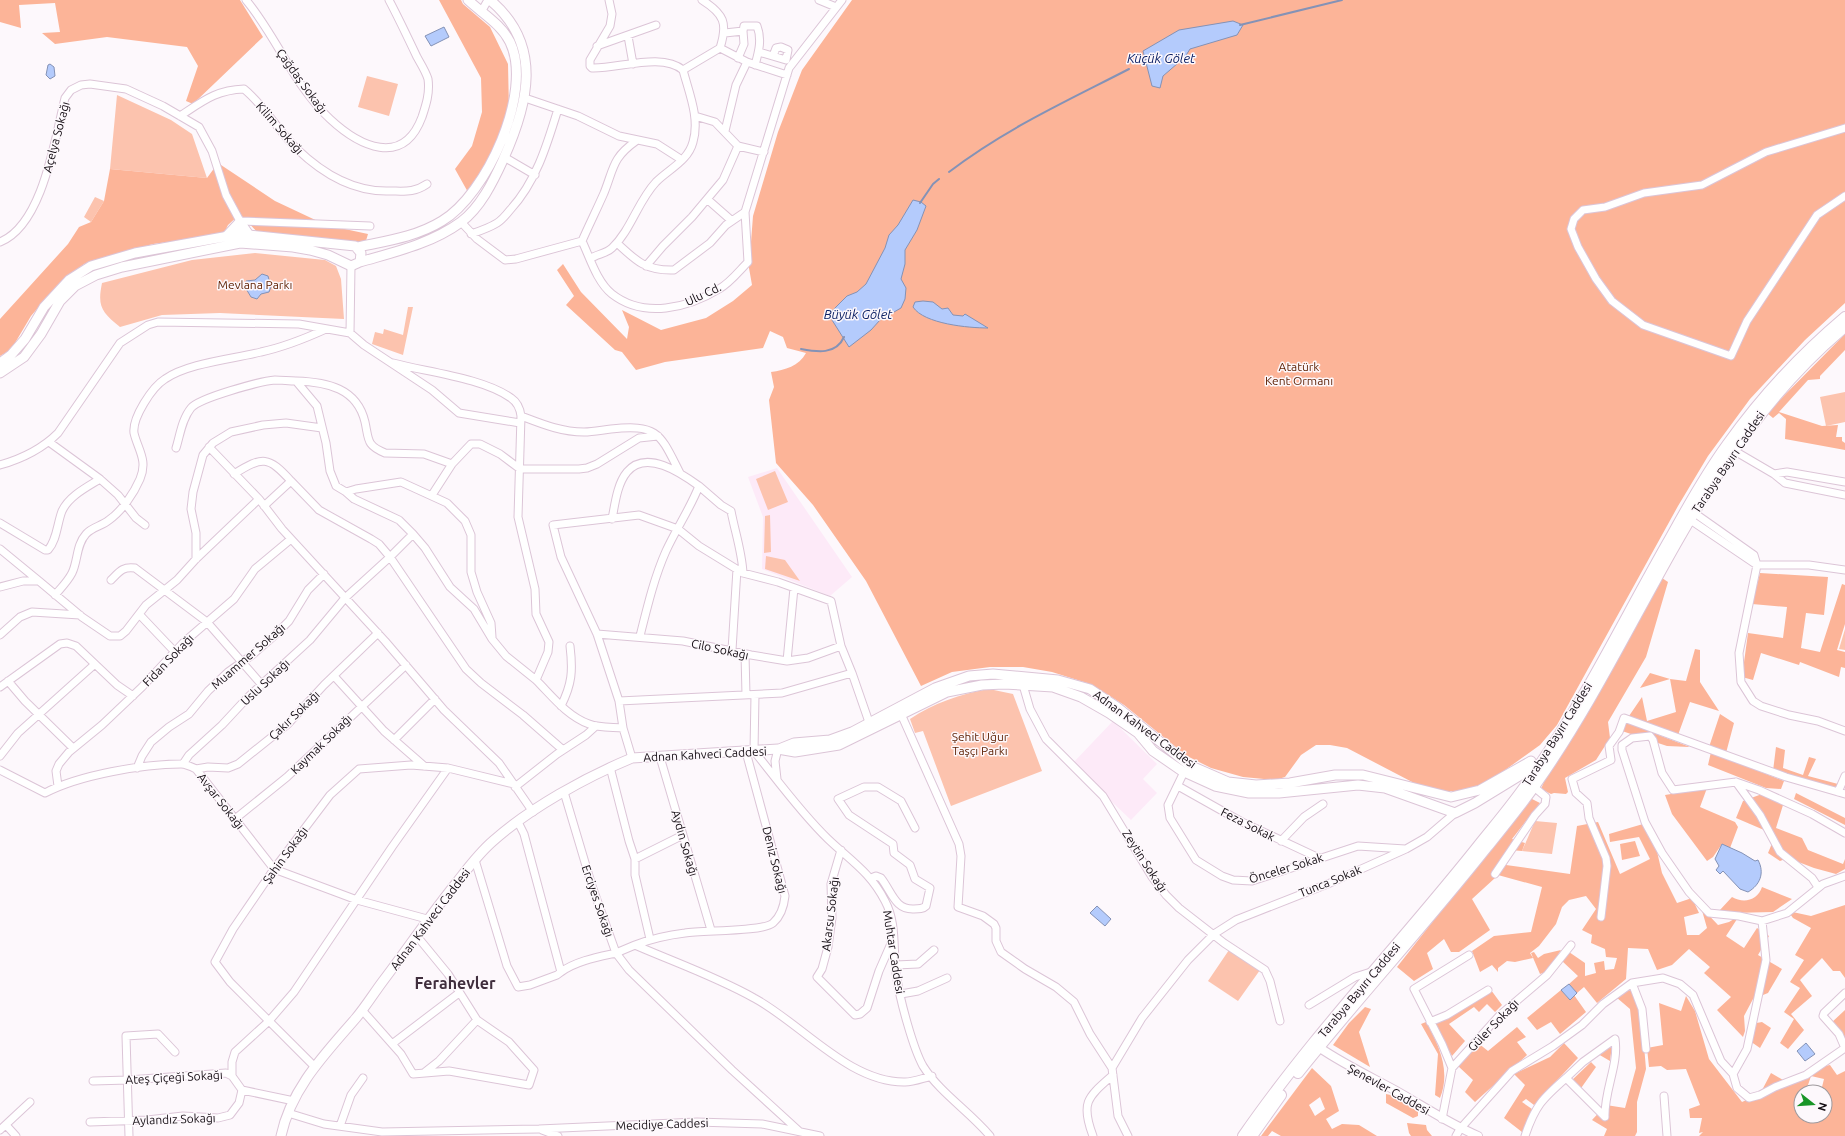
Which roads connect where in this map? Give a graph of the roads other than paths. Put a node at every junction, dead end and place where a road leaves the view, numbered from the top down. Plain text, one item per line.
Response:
1 (246, 0) edge
2 (389, 0) edge
3 (468, 0) edge
4 (609, 0) edge
5 (702, 0) edge
6 (819, 0) edge
7 (842, 0) edge
8 (492, 1) edge
9 (836, 7) junction
10 (481, 12) junction
11 (656, 25) dead end
12 (743, 31) junction
13 (725, 33) junction
14 (628, 36) junction
15 (598, 46) junction
16 (720, 48) junction
17 (759, 52) junction
18 (738, 58) junction
19 (747, 62) junction
20 (633, 64) junction
21 (755, 65) junction
22 (683, 70) junction
23 (770, 70) junction
24 (787, 75) junction
25 (525, 98) junction
26 (558, 109) junction
27 (180, 116) junction
28 (695, 116) junction
29 (1845, 128) edge
30 (725, 132) junction
31 (636, 141) junction
32 (738, 146) junction
33 (764, 152) junction
34 (504, 157) junction
35 (682, 160) junction
36 (534, 175) junction
37 (427, 184) dead end
38 (1845, 196) edge
39 (707, 200) junction
40 (745, 212) junction
41 (240, 221) junction
42 (732, 221) junction
43 (461, 222) junction
44 (370, 226) dead end
45 (471, 234) junction
46 (225, 236) junction
47 (245, 239) junction
48 (582, 241) junction
49 (0, 242) edge
50 (617, 243) junction
51 (355, 246) junction
52 (590, 259) junction
53 (351, 263) junction
54 (646, 266) junction
55 (1845, 317) edge
56 (1845, 327) edge
57 (326, 329) junction
58 (350, 333) junction
59 (0, 363) edge
60 (393, 363) junction
61 (0, 374) edge
62 (296, 381) junction
63 (521, 416) junction
64 (520, 423) junction
65 (322, 428) junction
66 (658, 436) junction
67 (49, 442) junction
68 (209, 447) junction
69 (176, 448) dead end
70 (1733, 450) junction
71 (452, 464) junction
72 (0, 465) edge
73 (520, 469) junction
74 (680, 473) junction
75 (234, 474) junction
76 (1774, 474) junction
77 (100, 479) junction
78 (291, 481) junction
79 (1845, 482) edge
80 (699, 486) junction
81 (346, 492) junction
82 (432, 495) junction
83 (1845, 495) edge
84 (259, 499) junction
85 (125, 503) junction
86 (264, 506) junction
87 (1691, 516) junction
88 (612, 519) junction
89 (0, 523) edge
90 (144, 525) dead end
91 (678, 529) junction
92 (413, 534) junction
93 (291, 539) junction
94 (0, 549) edge
95 (390, 557) junction
96 (196, 559) junction
97 (1661, 562) junction
98 (1757, 565) junction
99 (1845, 570) edge
100 (740, 571) junction
101 (324, 574) junction
102 (111, 580) dead end
103 (39, 581) junction
104 (0, 587) edge
105 (794, 588) junction
106 (165, 590) junction
107 (55, 595) junction
108 (345, 598) junction
109 (139, 614) junction
110 (80, 615) junction
111 (207, 622) junction
112 (378, 633) junction
113 (597, 634) junction
114 (0, 635) edge
115 (640, 636) junction
116 (492, 639) junction
117 (570, 646) dead end
118 (841, 646) junction
119 (732, 650) junction
120 (175, 652) junction
121 (745, 654) junction
122 (787, 661) junction
123 (242, 662) junction
124 (95, 664) junction
125 (406, 665) junction
126 (852, 673) junction
127 (334, 676) junction
128 (536, 680) junction
129 (8, 681) junction
130 (262, 685) junction
131 (1023, 685) junction
132 (0, 687) edge
133 (755, 695) junction
134 (133, 696) junction
135 (746, 696) junction
136 (435, 700) junction
137 (619, 701) junction
138 (362, 705) junction
139 (561, 706) junction
140 (901, 714) junction
141 (40, 715) junction
142 (869, 722) junction
143 (596, 726) junction
144 (623, 728) junction
145 (1845, 731) edge
146 (1616, 736) junction
147 (1632, 738) junction
148 (394, 740) junction
149 (73, 748) junction
150 (778, 749) junction
151 (563, 750) junction
152 (750, 752) junction
153 (0, 756) edge
154 (660, 757) junction
155 (632, 758) junction
156 (1547, 758) junction
157 (183, 764) junction
158 (424, 766) junction
159 (610, 767) junction
160 (137, 768) junction
161 (448, 768) junction
162 (196, 769) junction
163 (0, 770) edge
164 (1184, 772) junction
165 (1518, 776) junction
166 (1845, 776) edge
167 (777, 779) junction
168 (1736, 782) junction
169 (515, 785) junction
170 (58, 786) junction
171 (1178, 786) junction
172 (1530, 786) junction
173 (564, 792) junction
174 (1842, 793) edge
175 (1454, 797) junction
176 (1324, 804) dead end
177 (1453, 810) junction
178 (533, 812) junction
179 (235, 819) junction
180 (518, 822) junction
181 (915, 828) dead end
182 (1845, 833) edge
183 (683, 835) junction
184 (1281, 841) junction
185 (1406, 849) junction
186 (841, 850) junction
187 (635, 858) junction
188 (1319, 858) junction
189 (475, 860) junction
190 (274, 869) junction
191 (1495, 874) dead end
192 (1845, 876) edge
193 (871, 878) junction
194 (1818, 887) junction
195 (357, 900) junction
196 (1601, 917) dead end
197 (427, 919) junction
198 (1762, 921) junction
199 (711, 930) junction
200 (416, 934) junction
201 (1214, 934) junction
202 (894, 937) junction
203 (650, 939) junction
204 (635, 945) junction
205 (1571, 945) dead end
206 (934, 950) dead end
207 (616, 952) junction
208 (1469, 955) dead end
209 (896, 965) junction
210 (1376, 970) junction
211 (561, 972) junction
212 (947, 978) dead end
213 (1632, 983) junction
214 (1488, 990) dead end
215 (459, 992) junction
216 (1845, 993) edge
217 (901, 994) junction
218 (1309, 1005) dead end
219 (362, 1010) junction
220 (477, 1020) junction
221 (269, 1021) junction
222 (1280, 1021) dead end
223 (1430, 1022) junction
224 (392, 1044) junction
225 (1317, 1045) junction
226 (1845, 1048) edge
227 (1646, 1049) dead end
228 (175, 1052) dead end
229 (314, 1066) junction
230 (1452, 1068) junction
231 (1113, 1071) junction
232 (423, 1073) junction
233 (1733, 1074) junction
234 (232, 1076) junction
235 (932, 1076) junction
236 (363, 1078) dead end
237 (1566, 1078) junction
238 (128, 1080) junction
239 (93, 1081) dead end
240 (242, 1090) junction
241 (1664, 1096) dead end
242 (294, 1101) junction
243 (30, 1102) dead end
244 (288, 1113) junction
245 (1442, 1119) junction
246 (128, 1121) junction
247 (90, 1122) dead end
248 (340, 1126) junction
249 (3, 1127) edge
250 (539, 1129) junction
251 (799, 1131) junction
252 (356, 1132) edge
253 (1458, 1132) edge
254 (16, 1136) edge
255 (129, 1136) edge
256 (282, 1136) edge
257 (558, 1136) edge
258 (820, 1136) edge
259 (990, 1136) edge
260 (1093, 1136) edge
261 (1128, 1136) edge
262 (1243, 1136) edge
263 (1252, 1136) edge
264 (1478, 1136) edge
265 (1525, 1136) edge
266 (1667, 1136) edge

1 - 2 street, Çağdaş Sokağı
3 - 10 main road
4 - 15 street
5 - 13 street
6 - 9 street
7 - 9 street, Ulu Cd.
8 - 10 street
8 - 25 main road
9 - 24 street, Ulu Cd.
10 - 51 main road
11 - 14 street
12 - 13 street
12 - 17 street
12 - 18 street
13 - 16 street
14 - 15 street
14 - 20 street
15 - 20 street
16 - 18 street
16 - 22 street
17 - 21 street
17 - 23 street
18 - 19 street
19 - 21 street
19 - 30 street
20 - 22 street
21 - 23 street
22 - 28 street
23 - 24 street
24 - 33 street, Ulu Cd.
25 - 26 street
25 - 34 main road
26 - 31 street
26 - 36 street
27 - 37 street, Kilim Sokağı
27 - 41 street, Açelya Sokağı
27 - 49 street, Açelya Sokağı
28 - 30 street
28 - 35 street
29 - 38 street
30 - 32 street
31 - 35 street
31 - 48 street
32 - 33 street
32 - 39 street
33 - 40 street, Ulu Cd.
34 - 36 street
34 - 43 main road
35 - 50 street
36 - 45 street
39 - 42 street
39 - 54 street
40 - 42 street
40 - 52 street, Ulu Cd.
41 - 44 street
41 - 46 street
41 - 47 street
42 - 54 street
43 - 45 street
43 - 53 main road
45 - 48 street
46 - 47 main road
46 - 59 main road
47 - 51 main road
47 - 53 main road
47 - 61 main road
48 - 52 street, Ulu Cd.
50 - 52 street
50 - 54 street
51 - 53 main road
51 - 53 main road
53 - 58 street
55 - 97 main road, Tarabya Bayırı Caddesi
56 - 70 main road, Tarabya Bayırı Caddesi
57 - 58 street
57 - 67 street
57 - 85 street
58 - 60 street
60 - 63 street
60 - 64 street
62 - 65 street
62 - 69 street
62 - 71 street
63 - 64 street
63 - 66 street
64 - 73 street
65 - 68 street
65 - 81 street
66 - 73 street
66 - 74 street
67 - 72 street
67 - 77 street
68 - 75 street
68 - 96 street
70 - 76 street
70 - 87 main road, Tarabya Bayırı Caddesi
71 - 73 street
71 - 82 street
73 - 128 street
74 - 80 street
74 - 88 street
75 - 78 street
75 - 84 street
76 - 79 street
76 - 83 street
77 - 85 street
77 - 89 street
78 - 86 street
78 - 95 street
80 - 91 street
80 - 100 street
81 - 82 street
81 - 92 street
82 - 116 street
84 - 86 street
84 - 96 street
85 - 90 street
85 - 107 street
86 - 93 street
87 - 97 main road, Tarabya Bayırı Caddesi
87 - 98 street
88 - 91 street
88 - 113 street
91 - 100 street
91 - 115 street
92 - 95 street, Uslu Sokağı
92 - 116 street
93 - 101 street
93 - 111 street, Fidan Sokağı
94 - 103 street
95 - 108 street, Uslu Sokağı
95 - 151 street
96 - 106 street
97 - 156 main road, Tarabya Bayırı Caddesi
98 - 99 street
98 - 145 street
100 - 105 street
100 - 119 street
101 - 108 street
101 - 123 street, Muammer Sokağı
102 - 106 street
103 - 104 street
103 - 107 street
105 - 118 street
105 - 122 street
106 - 109 street
106 - 111 street
107 - 110 street
108 - 112 street
108 - 130 street, Uslu Sokağı
109 - 110 street
109 - 120 street
110 - 114 street
111 - 120 street, Fidan Sokağı
111 - 123 street
112 - 125 street
112 - 127 street, Çakır Sokağı
113 - 115 street, Cilo Sokağı
113 - 137 street
115 - 119 street, Cilo Sokağı
116 - 128 street
117 - 139 street
118 - 122 street, Cilo Sokağı
118 - 126 street
119 - 121 street, Cilo Sokağı
120 - 134 street, Fidan Sokağı
121 - 122 street, Cilo Sokağı
121 - 135 street
123 - 130 street
123 - 160 street, Muammer Sokağı
124 - 129 street
124 - 134 street
124 - 141 street
125 - 136 street
125 - 138 street, Kaymak Sokağı
126 - 133 street
126 - 142 street
127 - 138 street
127 - 162 street, Çakır Sokağı
128 - 139 street
129 - 132 street
129 - 141 street
130 - 157 street, Uslu Sokağı
131 - 140 main road, Adnan Kahveci Caddesi
131 - 164 main road, Adnan Kahveci Caddesi
131 - 201 street, Zeytin Sokağı
133 - 135 street
133 - 152 street, Deniz Sokağı
134 - 149 street, Fidan Sokağı
135 - 137 street
136 - 148 street
136 - 169 street
137 - 144 street
138 - 148 street
138 - 179 street, Kaymak Sokağı
139 - 143 street
140 - 150 main road, Adnan Kahveci Caddesi
140 - 231 street
141 - 149 street
141 - 153 street
142 - 150 main road, Adnan Kahveci Caddesi
142 - 175 main road, Adnan Kahveci Caddesi
143 - 144 street
143 - 151 street
144 - 155 street
146 - 147 street
146 - 174 street
146 - 196 street
147 - 168 street
147 - 198 street
148 - 158 street
149 - 170 street, Fidan Sokağı
150 - 152 main road, Adnan Kahveci Caddesi
150 - 167 street
151 - 169 street
152 - 154 main road, Adnan Kahveci Caddesi
152 - 167 street, Muhtar Caddesi
152 - 199 street, Deniz Sokağı
154 - 155 main road, Adnan Kahveci Caddesi
154 - 183 street, Aydın Sokağı
155 - 159 main road, Adnan Kahveci Caddesi
156 - 165 main road
156 - 172 main road, Tarabya Bayırı Caddesi
156 - 175 main road
157 - 160 street, Avşar Sokağı
157 - 162 street, Avşar Sokağı
158 - 161 street, Şahin Sokağı
158 - 190 street, Şahin Sokağı
159 - 173 main road, Adnan Kahveci Caddesi
159 - 187 street
160 - 170 street, Avşar Sokağı
161 - 169 street, Şahin Sokağı
161 - 195 street
162 - 179 street, Avşar Sokağı
163 - 170 street, Avşar Sokağı
164 - 171 street, Önceler Sokak
164 - 177 main road, Adnan Kahveci Caddesi
165 - 172 main road
165 - 177 main road
166 - 174 street
167 - 186 street, Muhtar Caddesi
168 - 182 street
168 - 194 street
169 - 178 street
171 - 184 street, Feza Sokak
171 - 188 street, Önceler Sokak
172 - 191 street
172 - 210 main road, Tarabya Bayırı Caddesi
172 - 225 main road, Tarabya Bayırı Caddesi
173 - 178 main road, Adnan Kahveci Caddesi
173 - 207 street, Erciyes Sokağı
175 - 177 main road
175 - 177 main road
176 - 184 street
177 - 185 street, Tunca Sokak
178 - 180 main road, Adnan Kahveci Caddesi
179 - 190 street, Avşar Sokağı
180 - 189 main road, Adnan Kahveci Caddesi
180 - 211 street
181 - 193 street
183 - 187 street
183 - 199 street, Aydın Sokağı
184 - 188 street, Feza Sokak
185 - 188 street, Önceler Sokak
185 - 201 street, Tunca Sokak
186 - 193 street, Muhtar Caddesi
186 - 202 street, Akarsu Sokağı
187 - 203 street
189 - 197 main road, Adnan Kahveci Caddesi
189 - 211 street, Erciyes Sokağı
190 - 195 street
190 - 221 street, Şahin Sokağı
192 - 194 street
193 - 202 street, Muhtar Caddesi
194 - 198 street
195 - 197 street
195 - 221 street
197 - 200 main road, Adnan Kahveci Caddesi
198 - 233 street
199 - 203 street, Deniz Sokağı
200 - 215 street
200 - 219 main road, Adnan Kahveci Caddesi
201 - 222 street, Zeytin Sokağı
201 - 231 street, Tunca Sokak
202 - 209 street, Muhtar Caddesi
203 - 204 street, Deniz Sokağı
204 - 207 street, Deniz Sokağı
204 - 235 street
205 - 230 street, Güler Sokağı
206 - 209 street
207 - 211 street, Erciyes Sokağı
207 - 251 street
208 - 223 street
209 - 217 street, Muhtar Caddesi
210 - 218 street
210 - 225 main road, Tarabya Bayırı Caddesi
212 - 217 street
213 - 227 street
213 - 233 street
213 - 253 street
214 - 223 street
215 - 220 street
215 - 224 street
216 - 226 street
217 - 235 street, Muhtar Caddesi
219 - 224 street
219 - 229 main road, Adnan Kahveci Caddesi
220 - 232 street
220 - 232 street
221 - 229 street, Şahin Sokağı
221 - 234 street
223 - 230 street
224 - 232 street
225 - 245 street, Şenevler Caddesi
225 - 262 main road, Tarabya Bayırı Caddesi
225 - 263 main road, Tarabya Bayırı Caddesi
226 - 233 street
228 - 238 street
229 - 242 main road, Adnan Kahveci Caddesi
230 - 245 street
231 - 260 street, Tunca Sokak
231 - 261 street
234 - 238 street, Ateş Çiçeği Sokağı
234 - 240 street, Ateş Çiçeği Sokağı
235 - 259 street, Muhtar Caddesi
236 - 248 street
237 - 237 street
237 - 265 street
238 - 239 street, Ateş Çiçeği Sokağı
238 - 246 street
240 - 242 street
240 - 246 street, Aylandız Sokağı
241 - 266 street
242 - 244 main road, Adnan Kahveci Caddesi
243 - 249 street
244 - 248 street, Mecidiye Caddesi
244 - 256 main road, Adnan Kahveci Caddesi
245 - 253 street, Şenevler Caddesi
246 - 247 street, Aylandız Sokağı
246 - 255 street
248 - 252 street, Mecidiye Caddesi
249 - 254 street
250 - 251 street, Mecidiye Caddesi
250 - 252 street, Mecidiye Caddesi
250 - 257 street
251 - 258 street, Mecidiye Caddesi
253 - 264 street, Şenevler Caddesi

